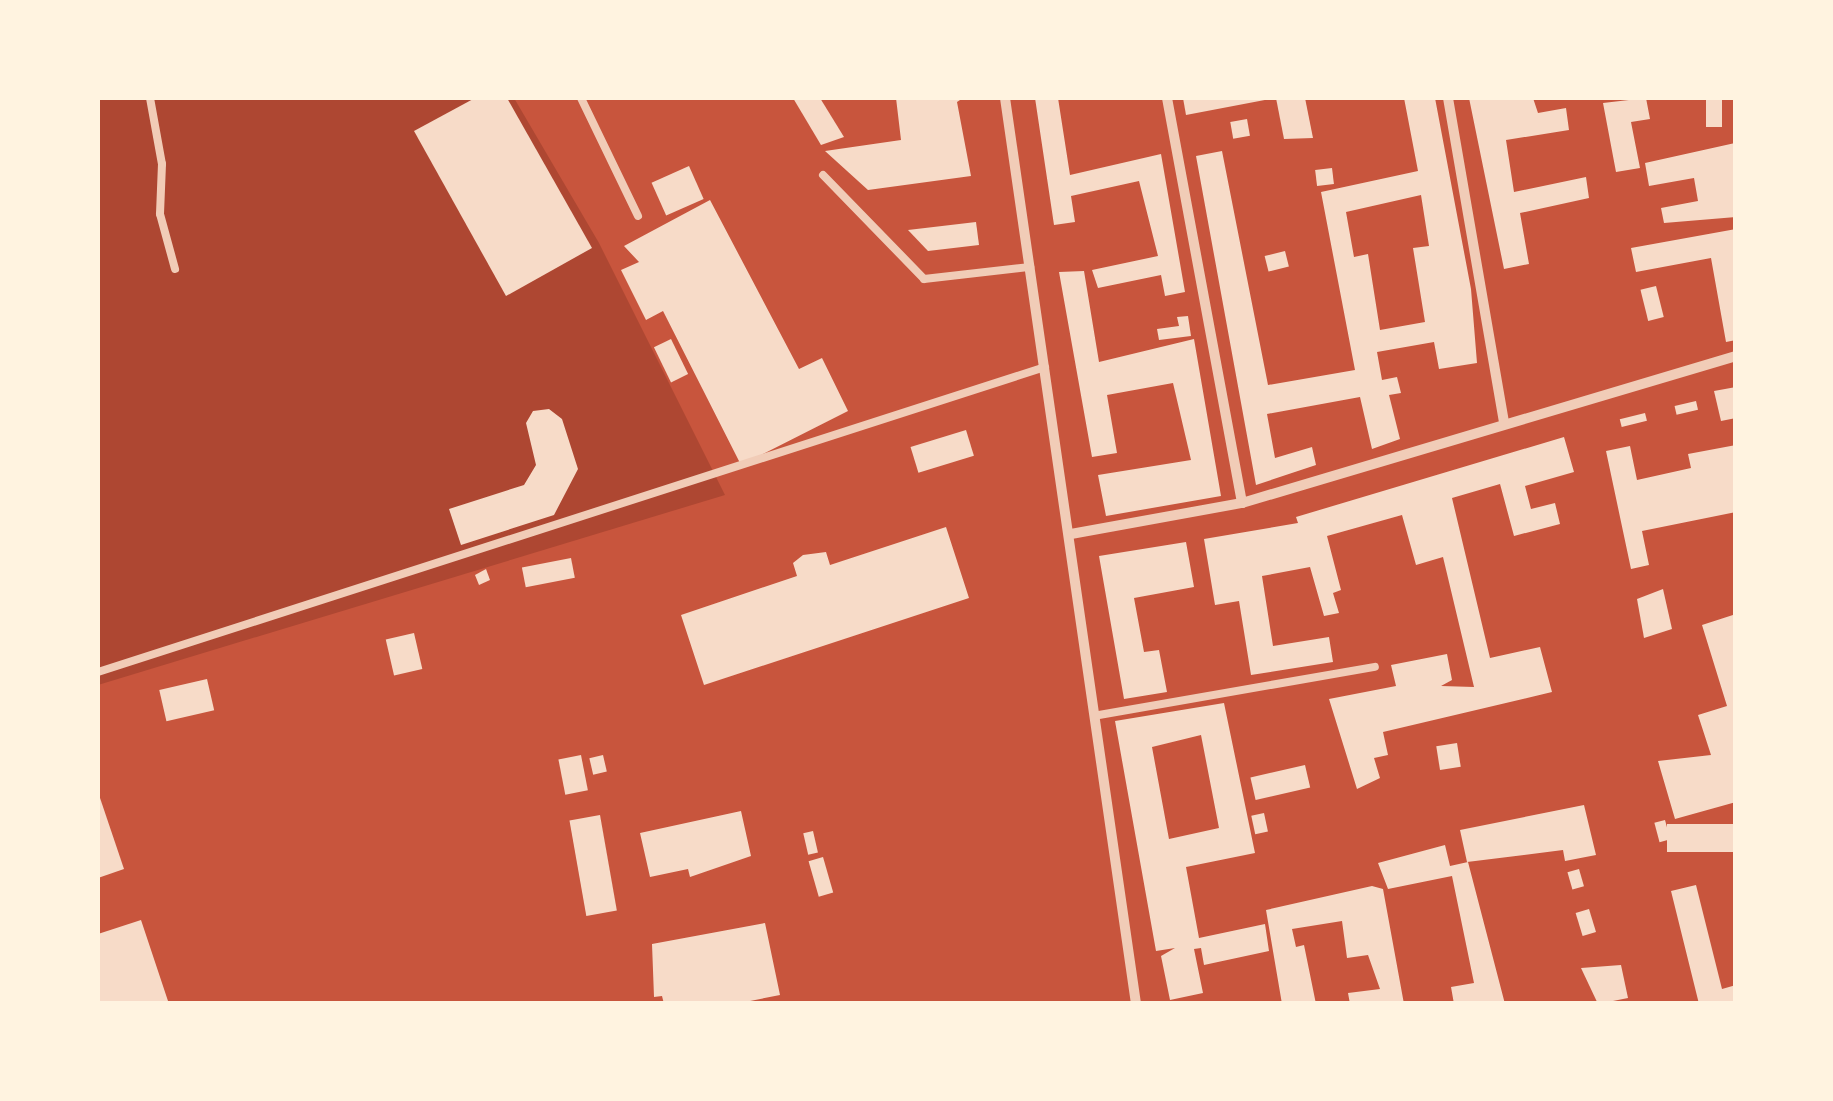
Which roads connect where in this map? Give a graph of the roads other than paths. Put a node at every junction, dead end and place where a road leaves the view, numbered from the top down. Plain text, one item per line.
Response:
1 (150, 98) edge
2 (581, 98) edge
3 (1005, 98) edge
4 (1167, 98) edge
5 (1448, 98) edge
6 (823, 175) dead end
7 (638, 216) dead end
8 (1030, 268) junction
9 (175, 269) dead end
10 (1736, 356) edge
11 (1044, 368) junction
12 (1504, 423) junction
13 (1242, 503) junction
14 (1070, 534) junction
15 (1374, 667) dead end
16 (98, 672) edge
17 (1099, 715) junction
18 (1136, 1004) edge

1 - 9 lane
2 - 7 lane
3 - 8 street
4 - 13 street
5 - 12 street
6 - 8 lane
8 - 11 street
10 - 12 street
11 - 14 street
11 - 16 lane
12 - 13 street
13 - 14 street
14 - 17 street
15 - 17 lane
17 - 18 street

